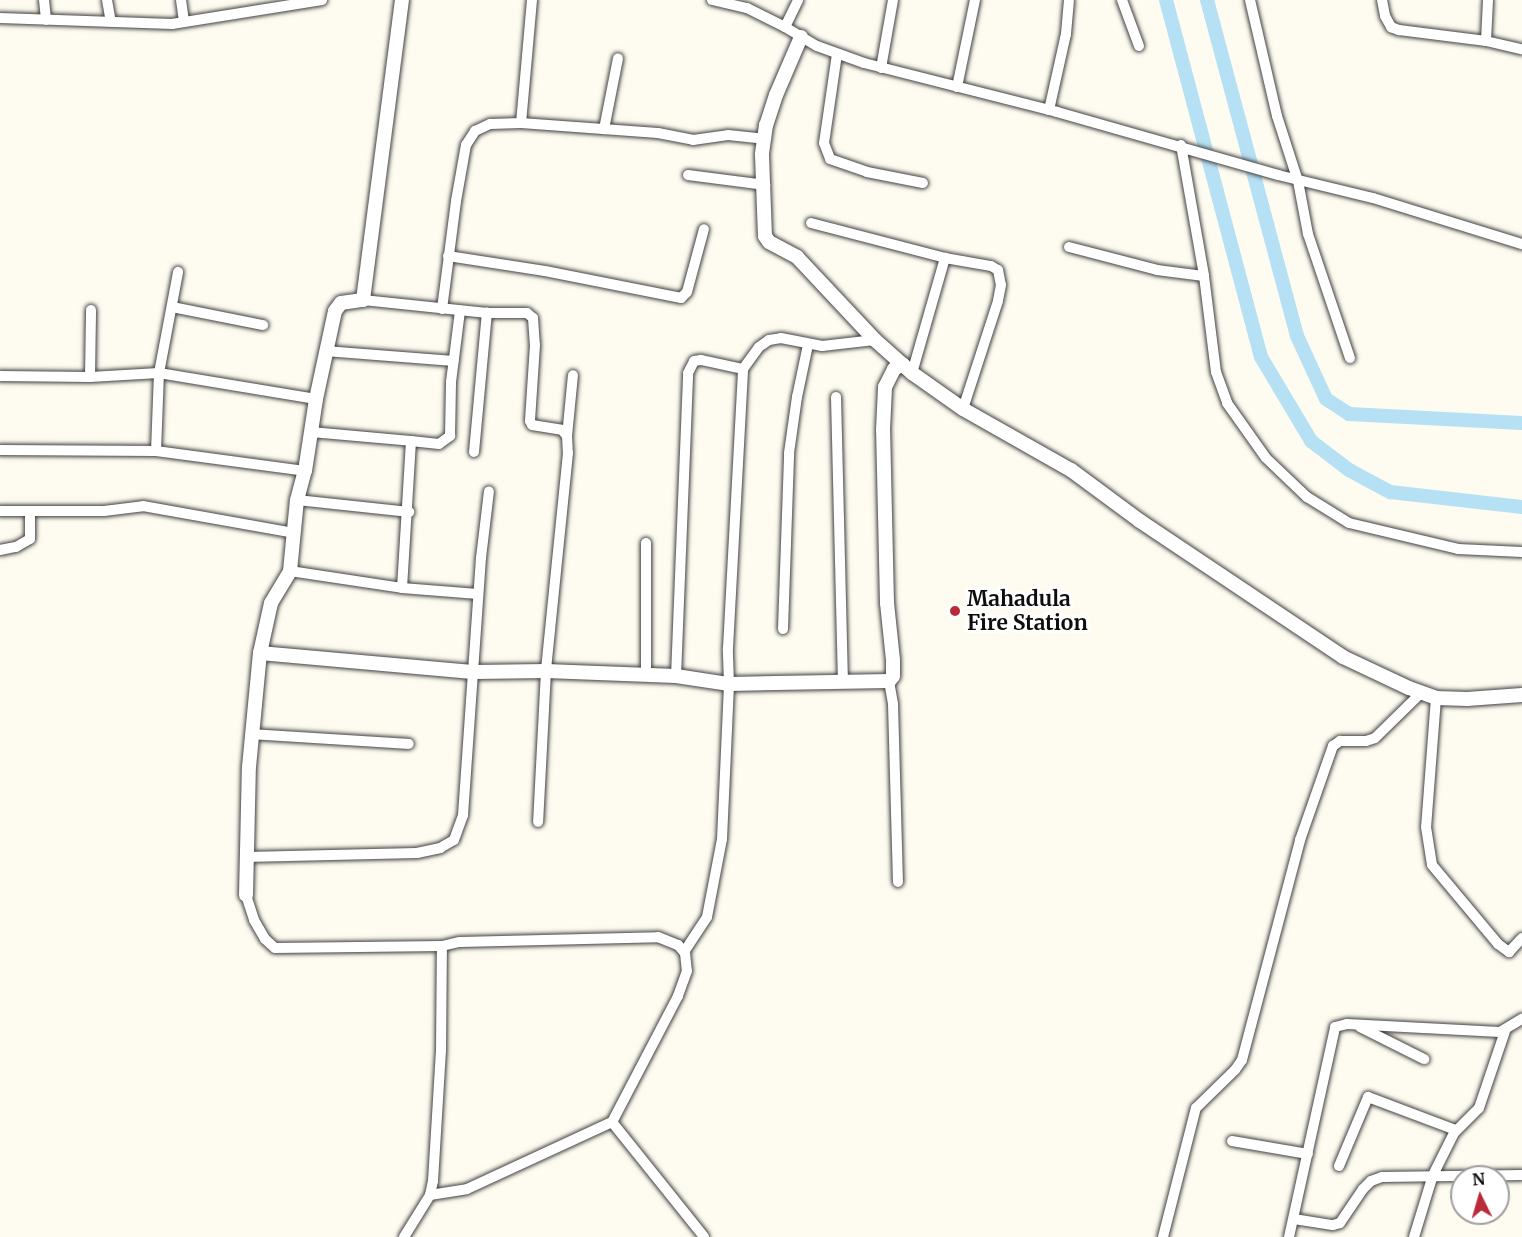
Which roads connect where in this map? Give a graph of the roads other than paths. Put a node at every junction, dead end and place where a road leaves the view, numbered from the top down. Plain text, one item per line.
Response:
1 (44, 0) edge
2 (107, 0) edge
3 (181, 0) edge
4 (322, 0) edge
5 (402, 0) edge
6 (532, 0) edge
7 (712, 0) edge
8 (798, 0) edge
9 (893, 0) edge
10 (975, 0) edge
11 (1069, 0) edge
12 (1122, 0) edge
13 (1250, 0) edge
14 (1382, 0) edge
15 (1488, 0) edge
16 (0, 18) edge
17 (46, 20) junction
18 (111, 22) junction
19 (184, 22) junction
20 (785, 27) junction
21 (801, 37) junction
22 (1486, 41) junction
23 (1139, 46) dead end
24 (1522, 49) edge
25 (837, 54) junction
26 (618, 58) dead end
27 (881, 68) junction
28 (957, 87) junction
29 (1049, 110) junction
30 (521, 123) junction
31 (604, 129) junction
32 (764, 139) junction
33 (1180, 145) junction
34 (688, 175) dead end
35 (1298, 180) junction
36 (923, 183) dead end
37 (765, 185) junction
38 (811, 223) dead end
39 (704, 229) dead end
40 (1522, 244) edge
41 (1069, 248) dead end
42 (448, 256) junction
43 (945, 258) junction
44 (178, 272) dead end
45 (1204, 276) junction
46 (363, 300) junction
47 (172, 307) junction
48 (442, 309) junction
49 (91, 310) dead end
50 (460, 311) junction
51 (487, 313) junction
52 (263, 325) dead end
53 (875, 340) junction
54 (808, 345) junction
55 (325, 351) junction
56 (1350, 358) dead end
57 (454, 361) junction
58 (907, 368) junction
59 (743, 369) junction
60 (159, 373) junction
61 (573, 375) dead end
62 (0, 376) edge
63 (90, 377) junction
64 (836, 397) dead end
65 (316, 399) junction
66 (963, 409) junction
67 (311, 432) junction
68 (567, 436) junction
69 (411, 441) junction
70 (0, 450) edge
71 (156, 451) junction
72 (474, 452) dead end
73 (305, 471) junction
74 (489, 491) dead end
75 (297, 500) junction
76 (0, 511) edge
77 (30, 511) junction
78 (409, 512) junction
79 (294, 533) junction
80 (646, 543) dead end
81 (0, 550) edge
82 (1522, 552) edge
83 (290, 571) junction
84 (402, 588) junction
85 (478, 594) junction
86 (783, 629) dead end
87 (260, 653) junction
88 (546, 671) junction
89 (475, 672) junction
90 (646, 675) junction
91 (676, 676) junction
92 (889, 681) junction
93 (843, 682) junction
94 (729, 684) junction
95 (1421, 693) junction
96 (1522, 695) edge
97 (1436, 698) junction
98 (251, 734) junction
99 (408, 744) dead end
100 (538, 822) dead end
101 (246, 857) junction
102 (898, 882) dead end
103 (246, 895) joint
104 (1522, 938) edge
105 (442, 945) junction
106 (684, 952) junction
107 (1522, 1019) edge
108 (1356, 1024) junction
109 (1505, 1031) junction
110 (1424, 1059) dead end
111 (612, 1122) junction
112 (1456, 1130) junction
113 (1232, 1140) dead end
114 (1308, 1154) junction
115 (1339, 1166) dead end
116 (1433, 1175) junction
117 (1522, 1175) edge
118 (430, 1195) junction
119 (1294, 1219) junction
120 (404, 1237) edge
121 (704, 1237) edge
122 (1163, 1237) edge
123 (1289, 1237) edge
124 (1414, 1237) edge

1 - 17 street
2 - 18 street
3 - 19 street
4 - 19 street
5 - 46 street
6 - 30 street
7 - 20 street
8 - 20 street
9 - 27 street
10 - 28 street
11 - 29 street
12 - 23 street
13 - 35 street
14 - 22 street
15 - 22 street
16 - 17 street
17 - 18 street
18 - 19 street
20 - 21 street
21 - 25 street
21 - 32 street
22 - 24 street
25 - 27 street
25 - 36 street
26 - 31 street
27 - 28 street
28 - 29 street
29 - 33 street
30 - 31 street
30 - 42 street
31 - 32 street
32 - 37 street
33 - 35 street
33 - 45 street
34 - 37 street
35 - 40 street
35 - 56 street
37 - 53 street
38 - 43 street
39 - 42 street
41 - 45 street
42 - 48 street
43 - 58 street
43 - 66 street
44 - 47 street
45 - 82 street
46 - 48 street
46 - 55 street
47 - 52 street
47 - 60 street
48 - 50 street
49 - 63 street
50 - 51 street
50 - 57 street
51 - 68 street
51 - 72 street
53 - 54 street
53 - 58 street
54 - 59 street
54 - 86 street
55 - 57 street
55 - 65 street
57 - 69 street
58 - 66 street
58 - 92 street
59 - 91 street
59 - 94 street
60 - 63 street
60 - 65 street
60 - 71 street
61 - 68 street
62 - 63 street
64 - 93 street
65 - 67 street
66 - 95 street
67 - 69 street
67 - 73 street
68 - 88 street
69 - 78 street
70 - 71 street
71 - 73 street
73 - 75 street
74 - 85 street
75 - 78 street
75 - 79 street
76 - 77 street
77 - 79 street
77 - 81 street
78 - 84 street
79 - 83 street
80 - 90 street
83 - 84 street
83 - 87 street
84 - 85 street
85 - 89 street
87 - 89 street
87 - 98 street
88 - 89 street
88 - 90 street
88 - 100 street
89 - 101 street
90 - 91 street
91 - 94 street
92 - 93 street
92 - 102 street
93 - 94 street
94 - 106 street
95 - 97 street
95 - 122 street
96 - 97 street
97 - 104 street
98 - 99 street
98 - 101 street
101 - 103 street
103 - 105 street
105 - 106 street
105 - 118 street
106 - 111 street
107 - 109 street
108 - 109 street
108 - 110 street
108 - 114 street
109 - 112 street
111 - 118 street
111 - 121 street
112 - 115 street
112 - 116 street
113 - 114 street
114 - 119 street
116 - 117 street
116 - 119 street
116 - 124 street
118 - 120 street
119 - 123 street

